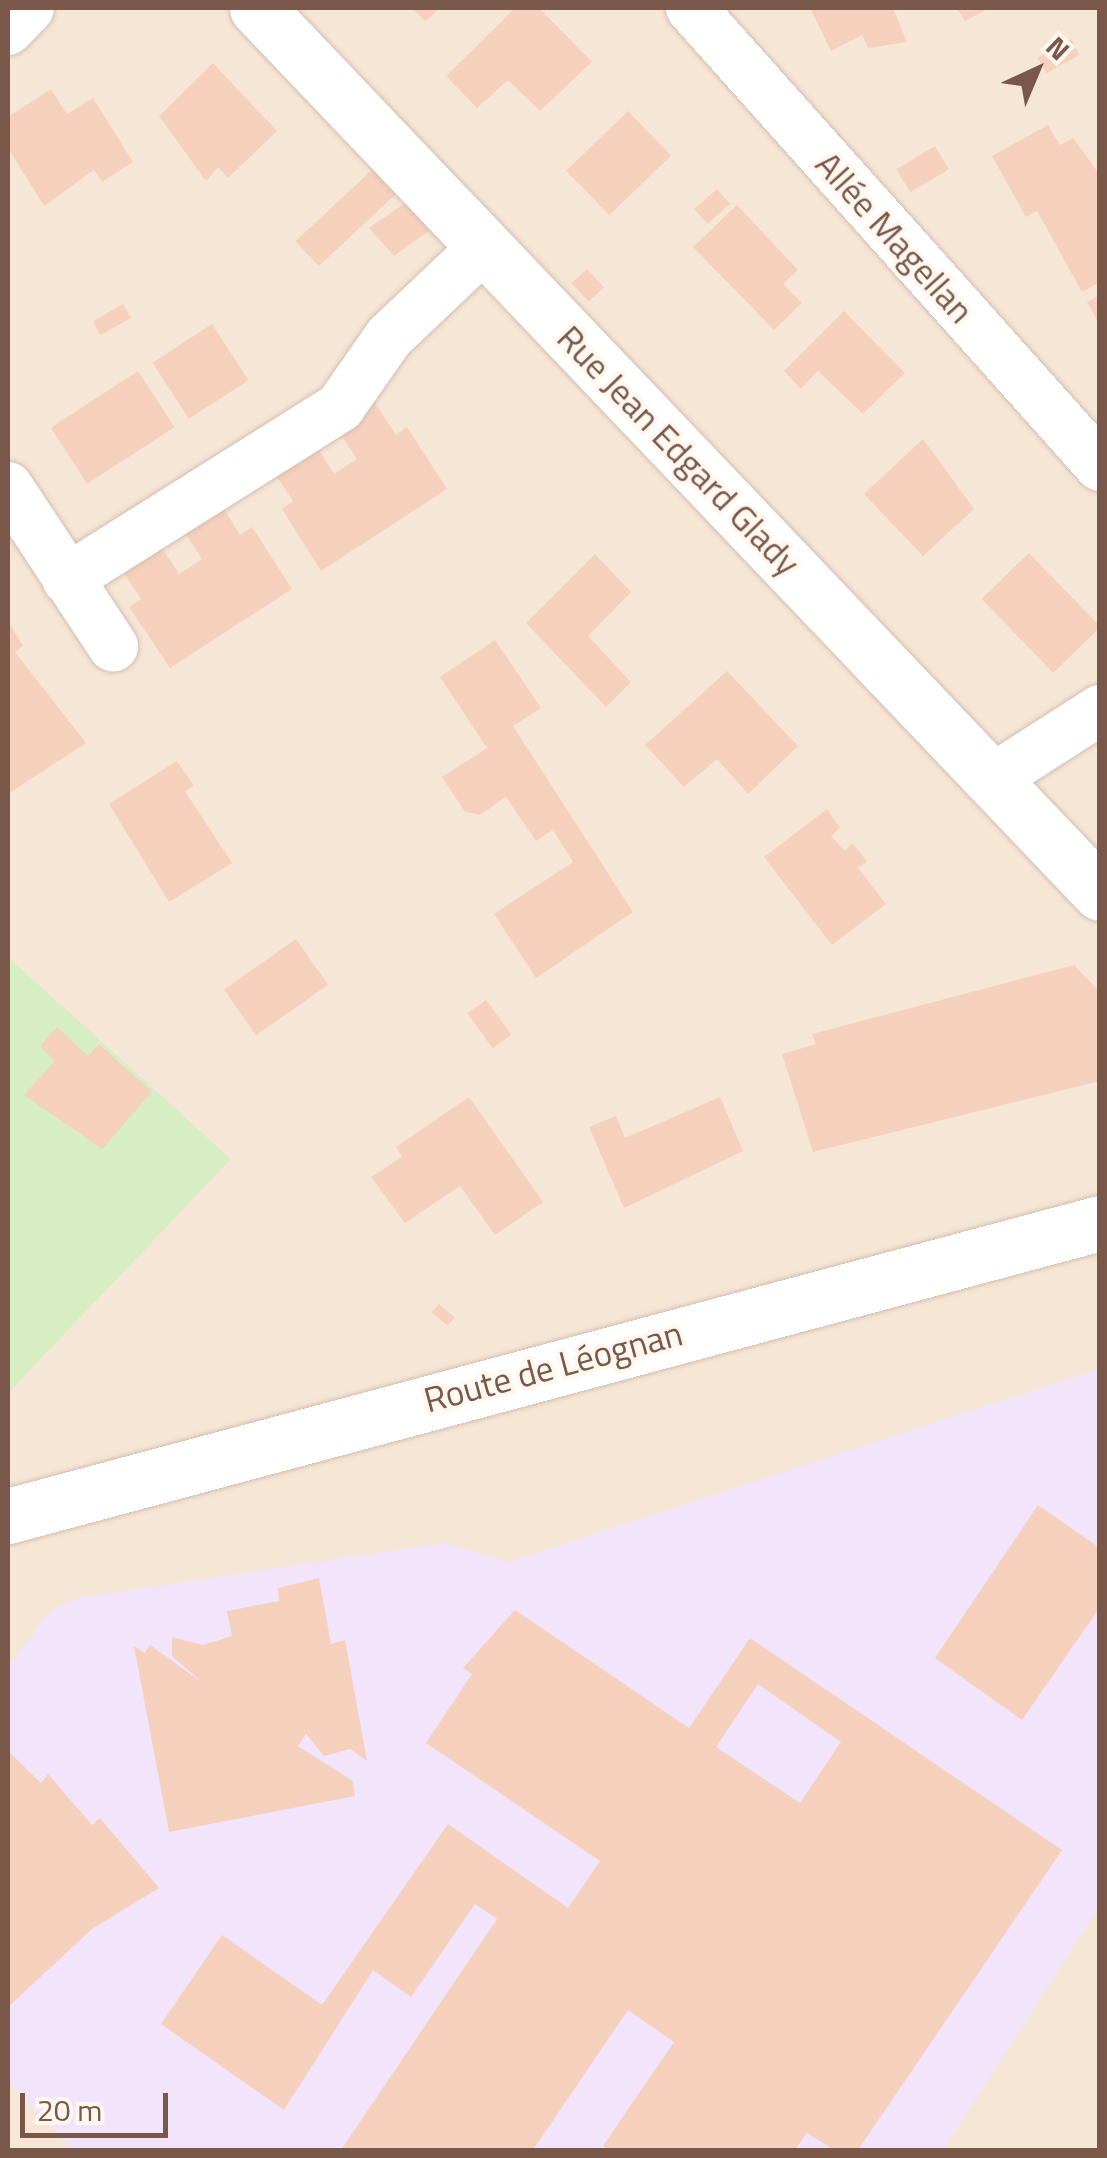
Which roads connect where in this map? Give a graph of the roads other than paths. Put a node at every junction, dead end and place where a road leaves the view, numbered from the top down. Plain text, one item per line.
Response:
1 (29, 8) edge
2 (256, 8) edge
3 (690, 8) edge
4 (8, 30) edge
5 (484, 247) junction
6 (1100, 466) edge
7 (8, 488) edge
8 (67, 579) junction
9 (112, 646) dead end
10 (1100, 710) edge
11 (994, 778) junction
12 (1100, 893) edge
13 (1100, 1223) edge
14 (8, 1516) edge

1 - 4 street
2 - 5 street, Rue Jean Edgard Glady
3 - 6 street, Allée Magellan
5 - 8 street
5 - 11 street, Rue Jean Edgard Glady
7 - 8 street
8 - 9 street
10 - 11 street
11 - 12 street, Rue Jean Edgard Glady
13 - 14 street, Route de Léognan

